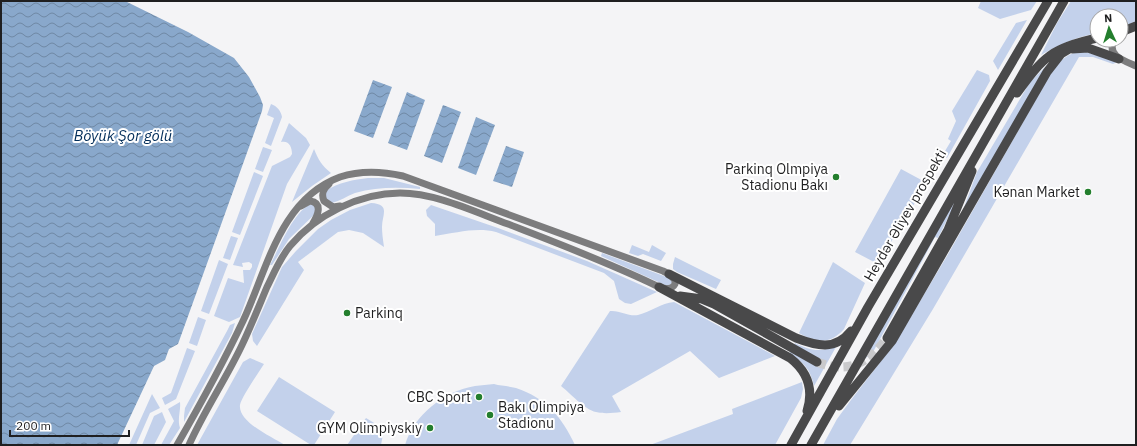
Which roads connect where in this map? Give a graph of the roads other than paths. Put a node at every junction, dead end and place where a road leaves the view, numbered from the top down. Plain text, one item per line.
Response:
1 (1048, 1) edge
2 (1064, 1) edge
3 (1089, 40) edge
4 (1081, 42) junction
5 (1113, 48) edge
6 (1065, 51) junction
7 (1119, 58) junction
8 (1136, 66) edge
9 (992, 127) junction
10 (336, 179) junction
11 (348, 204) junction
12 (294, 212) junction
13 (312, 225) junction
14 (669, 274) junction
15 (659, 287) junction
16 (675, 295) junction
17 (868, 307) junction
18 (887, 338) tunnel mouth
19 (817, 362) tunnel mouth
20 (793, 442) edge
21 (177, 445) edge
22 (189, 445) edge
23 (812, 445) edge

1 - 17 highway, Heydər Əliyev prospekti
2 - 9 highway
3 - 4 highway
4 - 6 highway
4 - 9 highway
5 - 7 main road
6 - 7 highway
6 - 23 highway
7 - 8 main road
9 - 18 highway
9 - 23 highway
10 - 11 main road
10 - 12 main road
10 - 14 main road
11 - 13 main road
11 - 15 main road
12 - 13 main road
12 - 21 main road
13 - 22 main road
14 - 15 main road
14 - 17 highway
15 - 16 highway
16 - 19 highway
16 - 20 highway
17 - 20 highway, Heydər Əliyev prospekti

